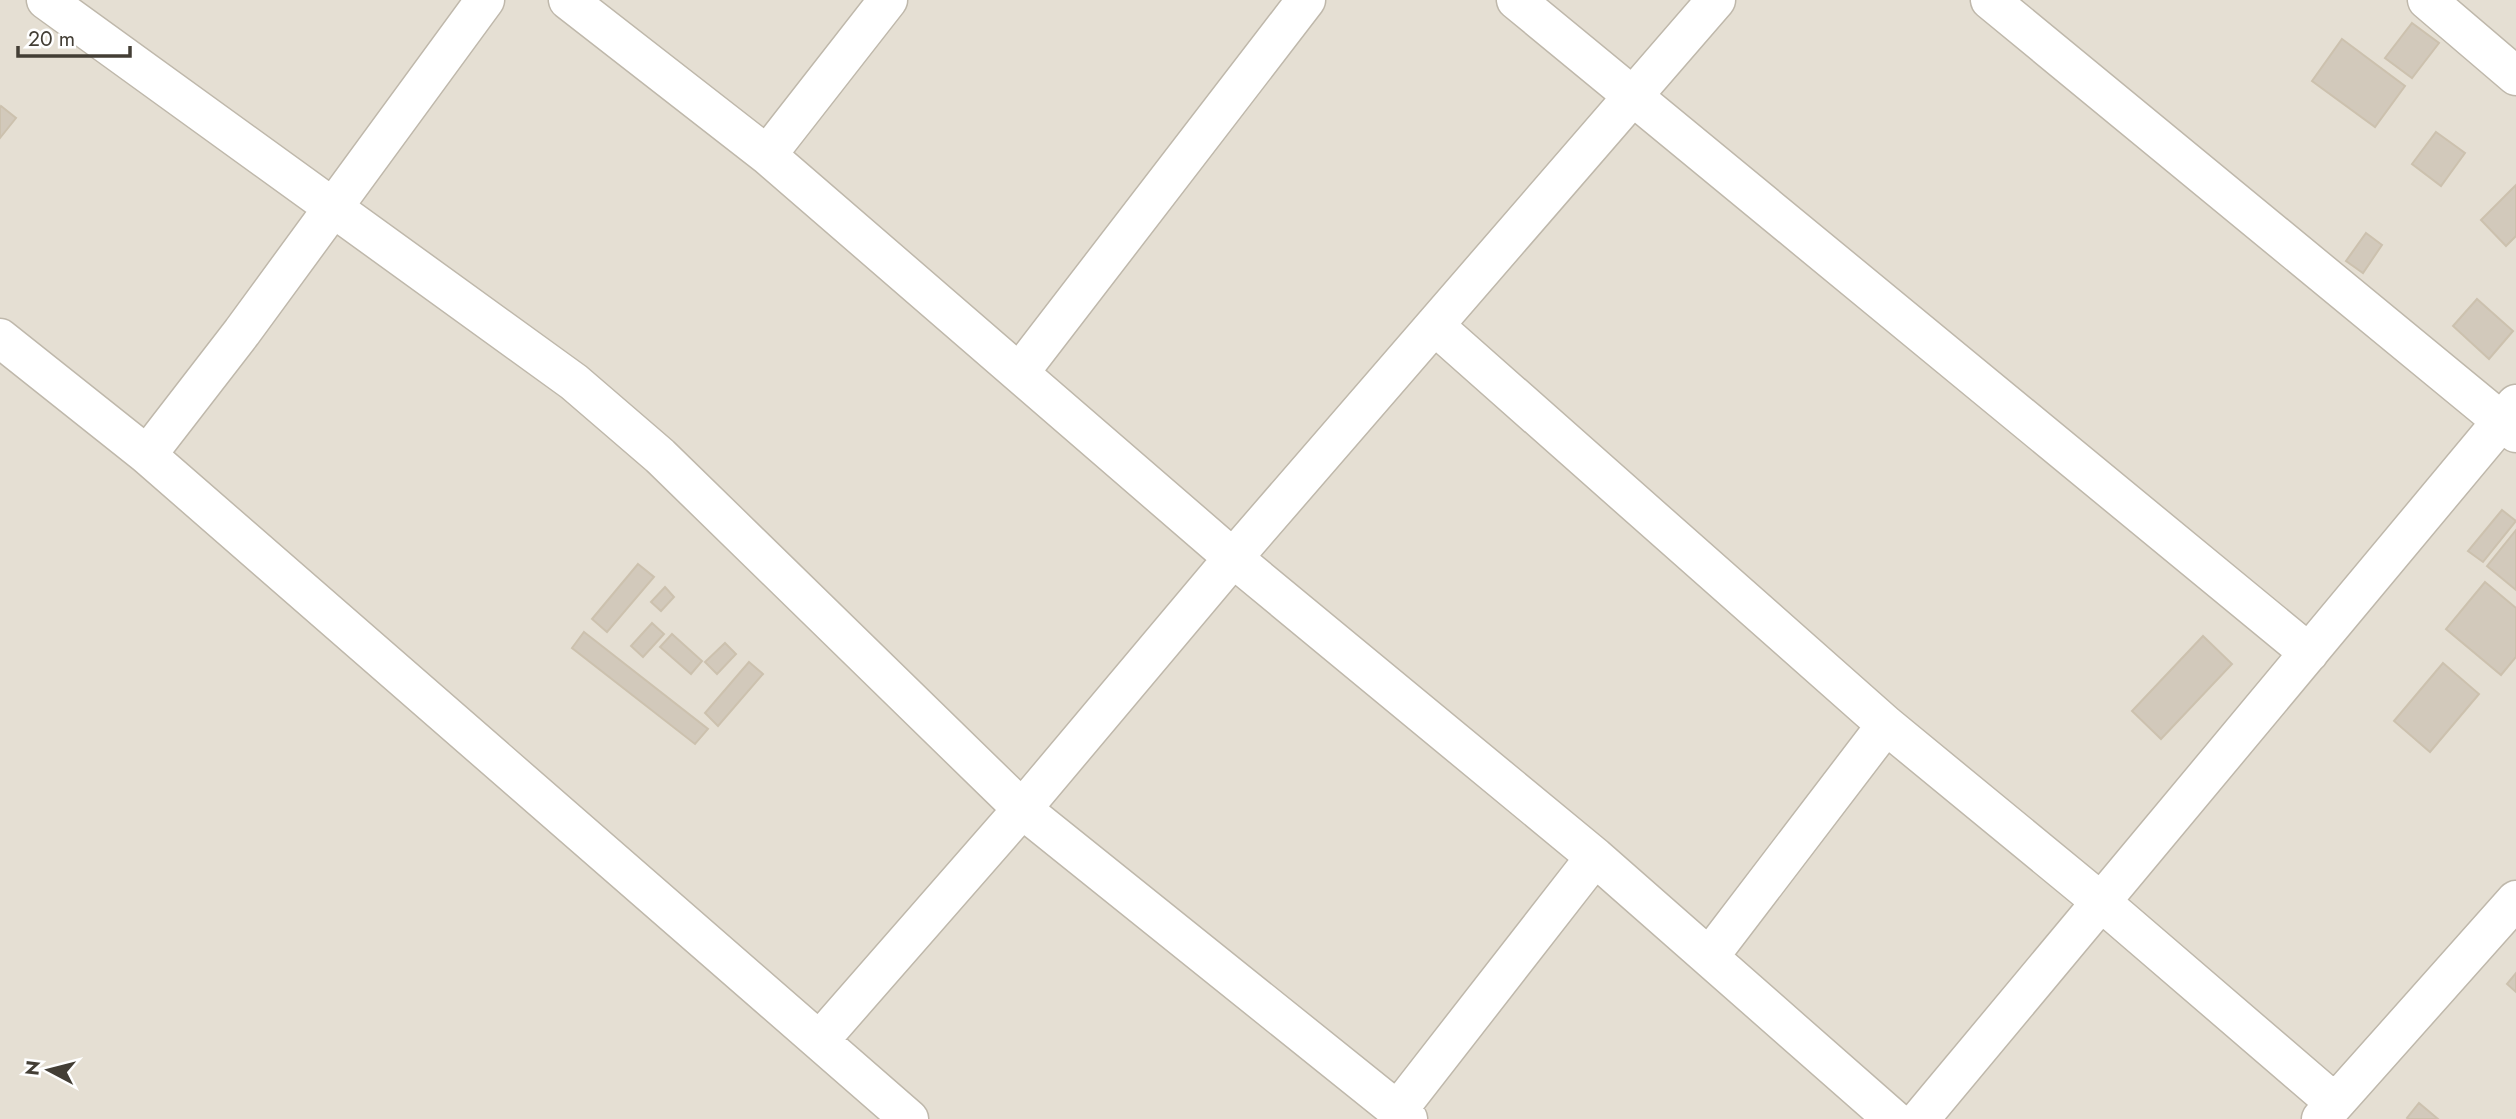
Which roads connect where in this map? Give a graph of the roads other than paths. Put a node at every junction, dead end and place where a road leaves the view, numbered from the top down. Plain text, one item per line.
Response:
1 (46, 0) edge
2 (485, 0) edge
3 (568, 0) edge
4 (888, 0) edge
5 (1306, 0) edge
6 (1516, 0) edge
7 (1716, 0) edge
8 (1990, 0) edge
9 (2427, 0) edge
10 (2516, 76) edge
11 (1633, 96) junction
12 (767, 155) junction
13 (332, 209) junction
14 (1435, 326) junction
15 (0, 338) edge
16 (1020, 372) junction
17 (2511, 420) edge
18 (147, 455) junction
19 (1233, 558) junction
20 (2309, 653) junction
21 (1886, 725) junction
22 (1022, 809) junction
23 (1595, 857) junction
24 (2516, 900) edge
25 (2100, 901) junction
26 (1709, 957) junction
27 (820, 1040) junction
28 (2328, 1111) edge
29 (1403, 1115) edge
30 (909, 1119) edge
31 (1893, 1119) edge
32 (1920, 1119) edge

1 - 13 street
2 - 13 street
3 - 12 street
4 - 12 street
5 - 16 street
6 - 11 street
7 - 11 street
8 - 17 street
9 - 10 street
11 - 14 street
11 - 20 street
12 - 16 street
13 - 18 street
13 - 22 street
14 - 19 street
14 - 21 street
15 - 18 street
16 - 19 street
17 - 20 street
18 - 27 street
19 - 22 street
19 - 23 street
20 - 25 street
21 - 25 street
21 - 26 street
22 - 27 street
22 - 29 street
23 - 26 street
23 - 29 street
24 - 28 street
25 - 28 street
25 - 32 street
26 - 31 street
27 - 30 street

